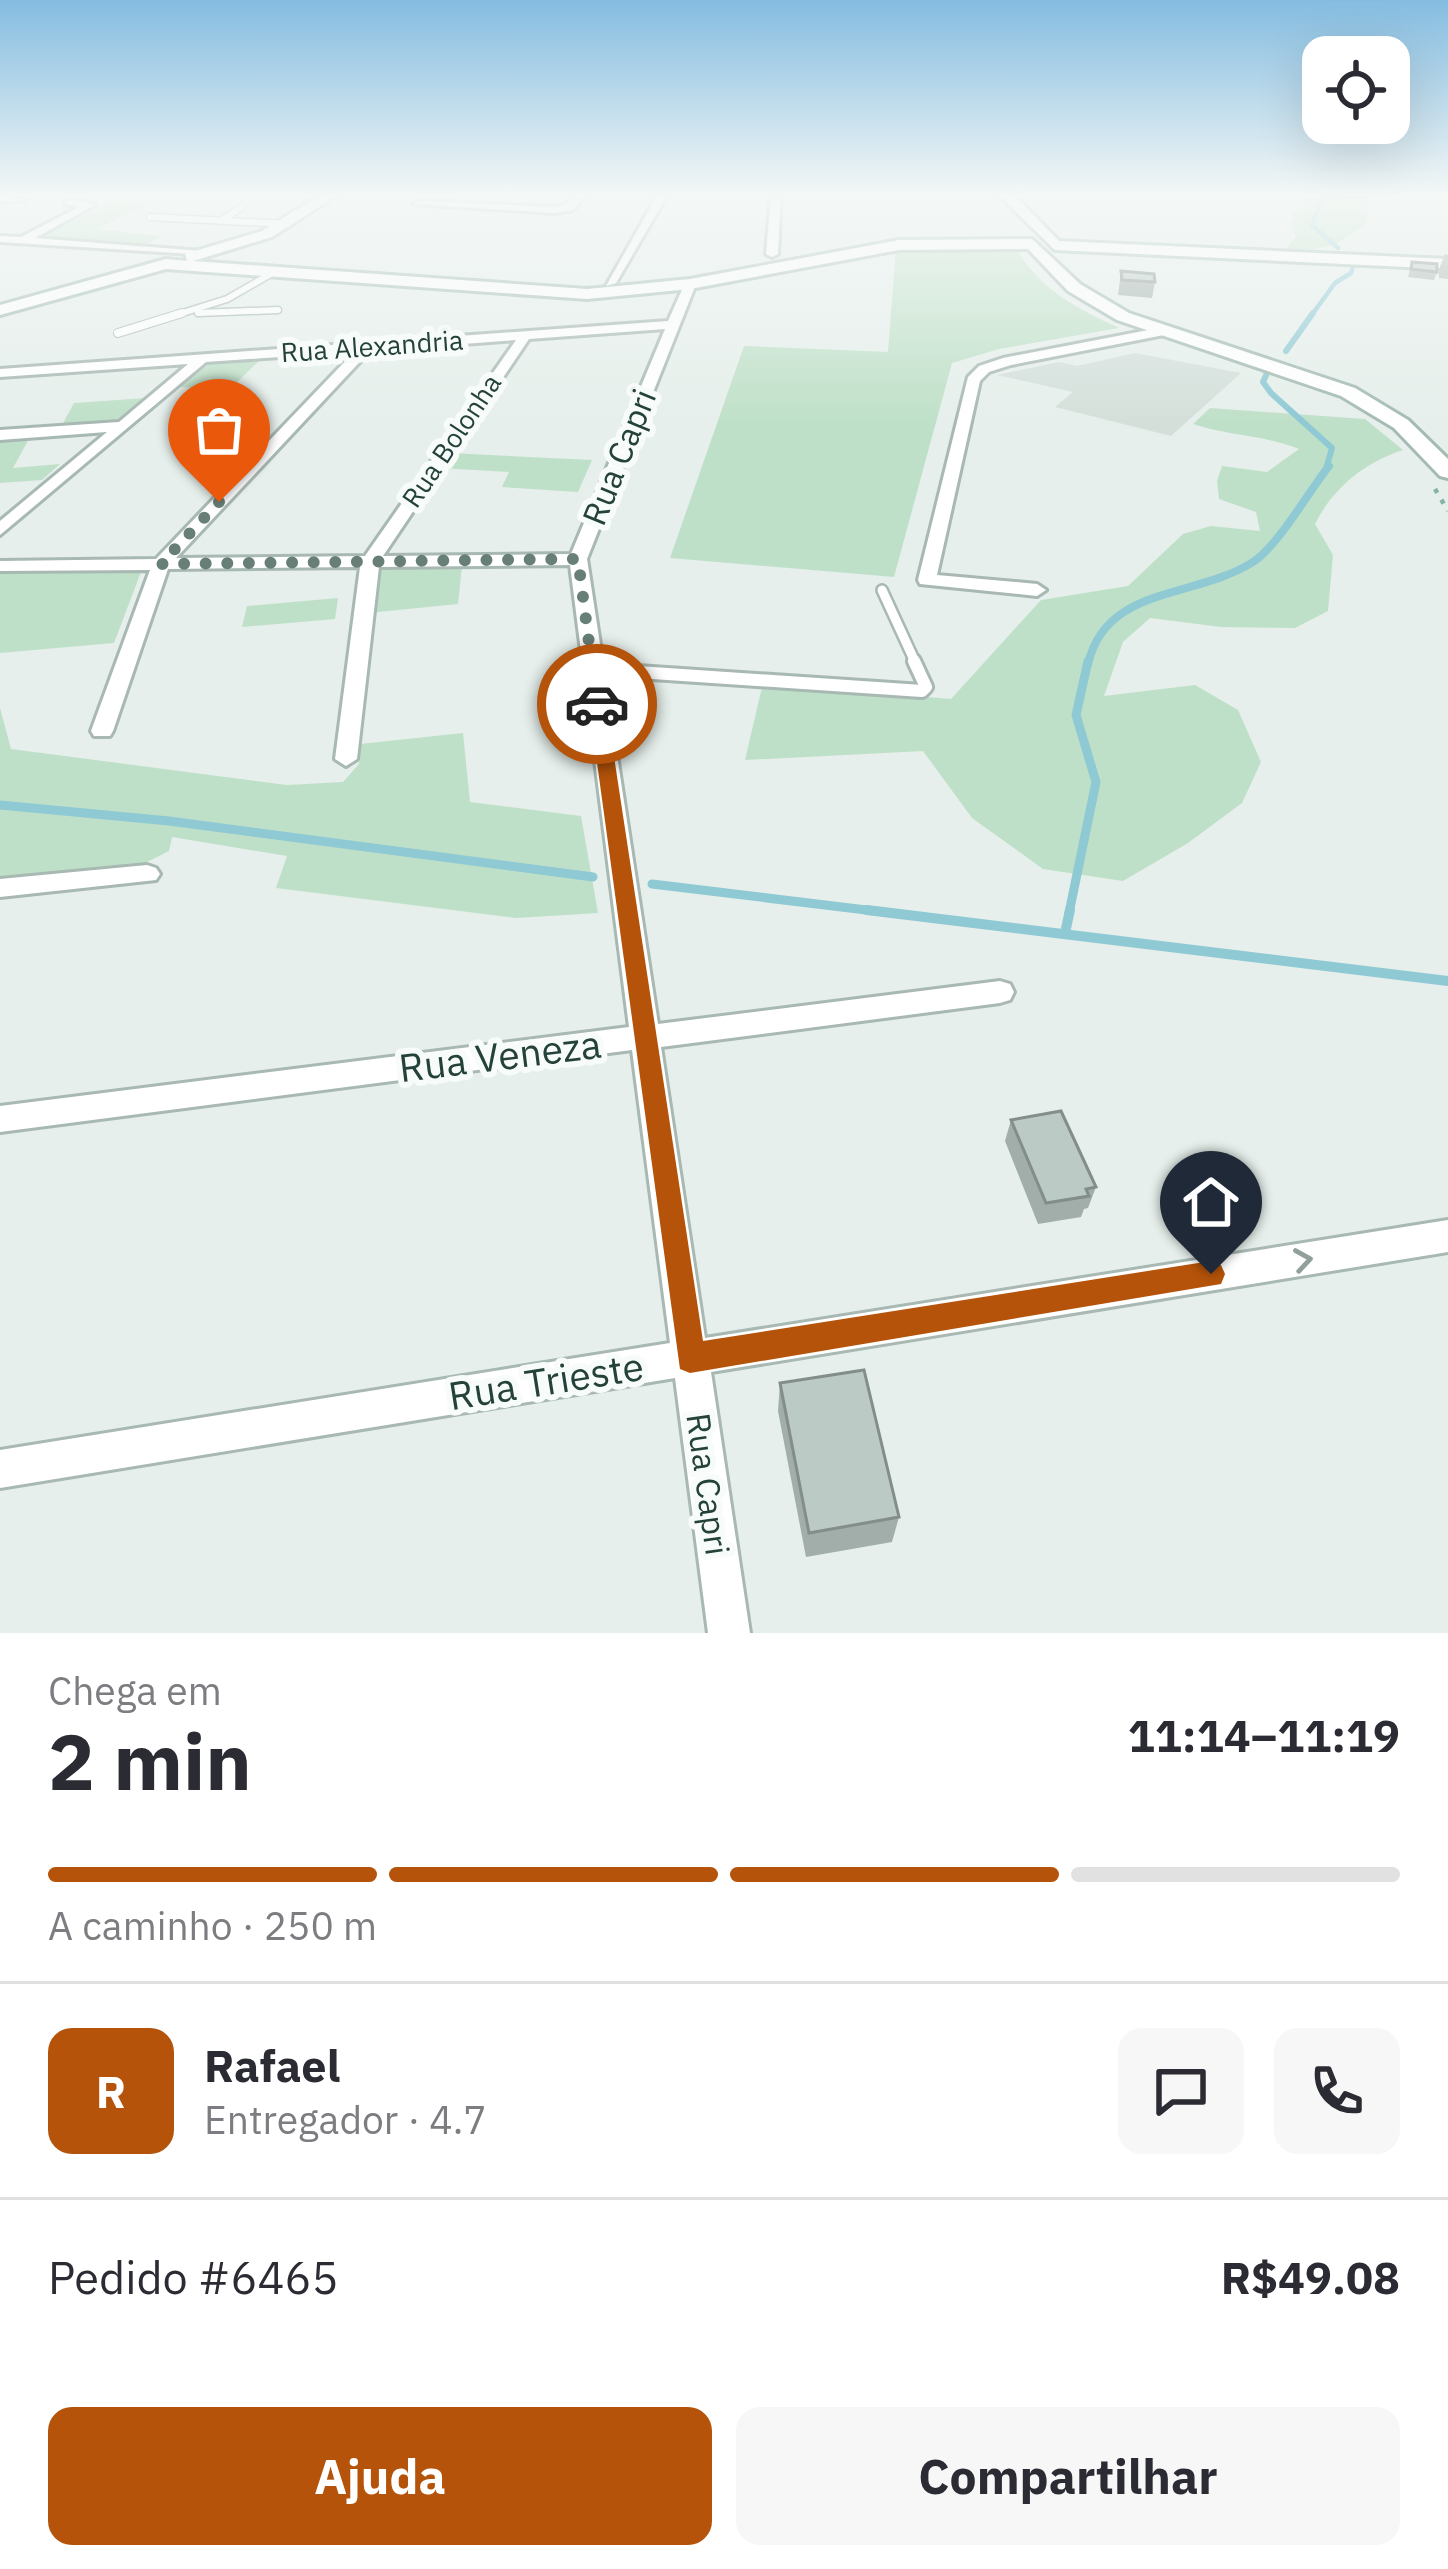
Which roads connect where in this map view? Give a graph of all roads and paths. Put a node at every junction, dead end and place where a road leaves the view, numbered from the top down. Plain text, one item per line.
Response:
1 (144, 270) edge
2 (250, 270) edge
3 (618, 270) edge
4 (762, 270) edge
5 (1060, 270) edge
6 (274, 272) junction
7 (610, 283) dead end
8 (690, 284) junction
9 (0, 310) edge
10 (278, 310) dead end
11 (185, 313) junction
12 (673, 325) junction
13 (1164, 332) junction
14 (118, 333) dead end
15 (525, 336) junction
16 (366, 347) junction
17 (202, 359) junction
18 (0, 374) edge
19 (123, 426) junction
20 (0, 435) edge
21 (1448, 471) edge
22 (0, 530) edge
23 (578, 559) junction
24 (370, 562) junction
25 (161, 564) junction
26 (0, 566) edge
27 (882, 590) dead end
28 (1037, 590) dead end
29 (592, 669) junction
30 (102, 730) dead end
31 (346, 758) dead end
32 (147, 874) dead end
33 (0, 888) edge
34 (1000, 992) dead end
35 (645, 1037) junction
36 (0, 1119) edge
37 (1448, 1236) edge
38 (690, 1358) junction
39 (0, 1469) edge
40 (729, 1633) edge

1 - 9 main road
2 - 6 main road
3 - 7 street
4 - 8 main road
5 - 13 main road
6 - 8 main road
6 - 11 lane
8 - 12 street, Rua Capri
10 - 11 lane
11 - 14 lane
12 - 15 street, Rua Alexandria
12 - 23 street, Rua Capri
13 - 21 main road
13 - 28 street
15 - 16 street, Rua Alexandria
15 - 24 street, Rua Bolonha
16 - 17 street, Rua Alexandria
16 - 25 street
17 - 18 street, Rua Alexandria
17 - 19 street
19 - 20 street
19 - 22 street
23 - 24 street
23 - 29 street, Rua Capri
24 - 25 street
24 - 31 street, Rua Bolonha
25 - 26 street
25 - 30 street
27 - 29 lane
29 - 35 street, Rua Capri
32 - 33 street
34 - 35 street, Rua Veneza
35 - 36 street, Rua Veneza
35 - 38 street, Rua Capri
38 -> 37 street, Rua Trieste
38 - 39 street, Rua Trieste
38 - 40 street, Rua Capri

